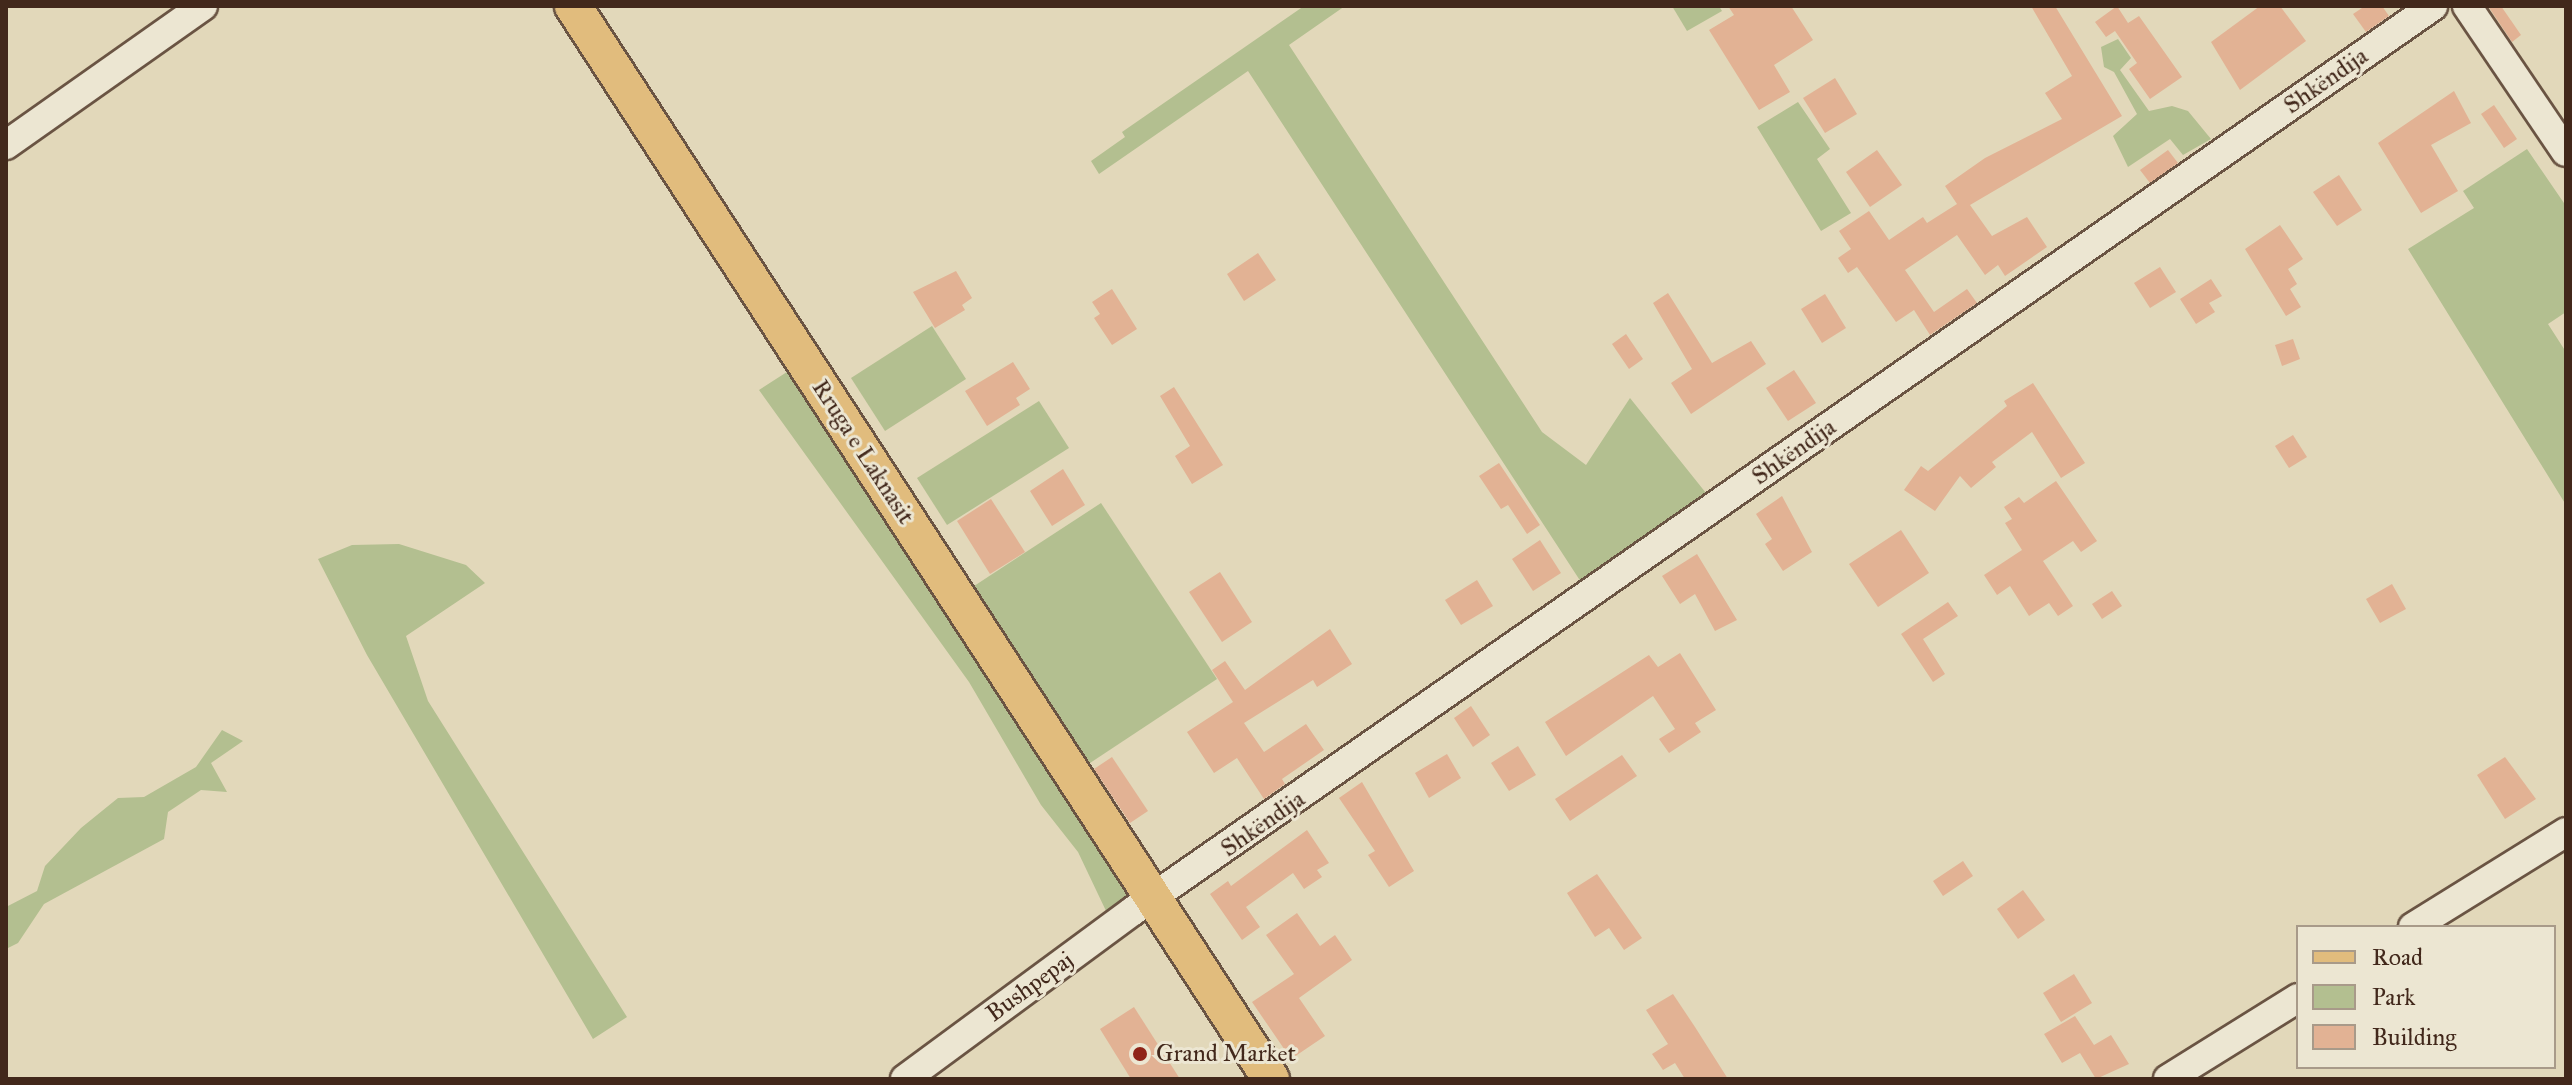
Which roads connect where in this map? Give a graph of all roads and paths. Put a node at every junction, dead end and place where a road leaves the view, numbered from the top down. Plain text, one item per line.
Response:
1 (203, 6) edge
2 (573, 6) edge
3 (2433, 6) edge
4 (2467, 6) edge
5 (6, 145) edge
6 (2566, 152) edge
7 (2566, 832) edge
8 (1155, 897) junction
9 (2416, 925) edge
10 (2296, 999) edge
11 (905, 1079) edge
12 (1271, 1079) edge
13 (2168, 1079) edge

1 - 5 street
2 - 8 main road, Rruga e Laknasit
3 - 8 street, Shkëndija
4 - 6 street
7 - 9 street
8 - 11 street, Bushpepaj
8 - 12 main road, Rruga e Laknasit
10 - 13 street

